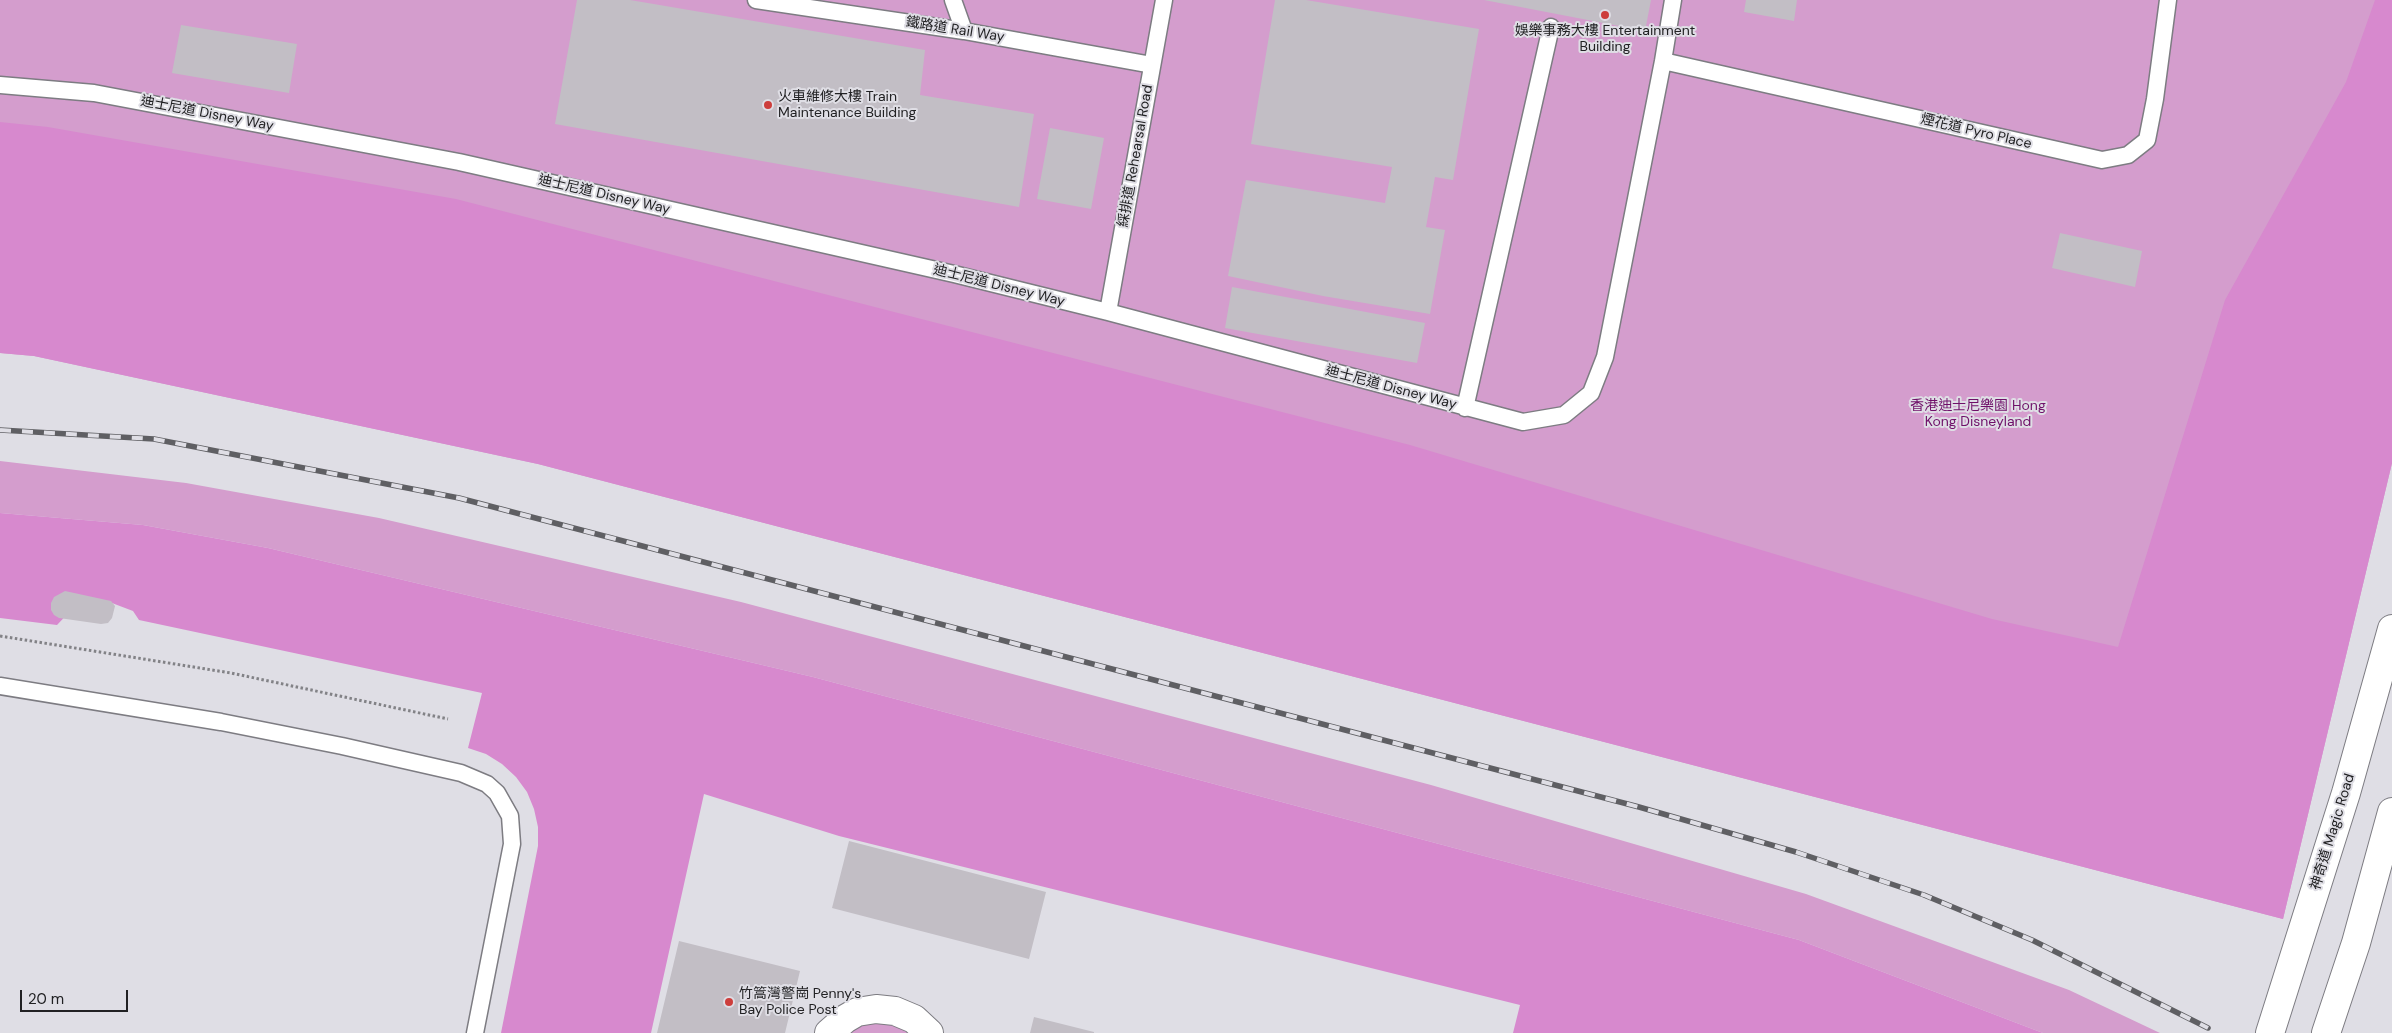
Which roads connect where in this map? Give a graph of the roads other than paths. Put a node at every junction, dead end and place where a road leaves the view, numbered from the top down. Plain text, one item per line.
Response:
1 (756, 0) edge
2 (953, 0) edge
3 (1164, 0) edge
4 (1673, 0) edge
5 (2168, 0) edge
6 (1551, 27) dead end
7 (964, 31) junction
8 (1663, 61) junction
9 (1152, 65) junction
10 (0, 86) edge
11 (1108, 312) junction
12 (1465, 408) junction
13 (2392, 629) edge
14 (0, 686) edge
15 (2392, 812) edge
16 (475, 1033) edge
17 (829, 1033) edge
18 (929, 1033) edge
19 (2270, 1033) edge
20 (2326, 1033) edge

1 - 7 lane, 鐵路道 Rail Way
2 - 7 lane
3 - 9 lane, 綵排道 Rehearsal Road
4 - 8 lane, 迪士尼道 Disney Way
5 - 8 lane, 煙花道 Pyro Place
6 - 12 lane
7 - 9 lane, 鐵路道 Rail Way
8 - 12 lane, 迪士尼道 Disney Way
9 - 11 lane, 綵排道 Rehearsal Road
10 - 11 lane, 迪士尼道 Disney Way
11 - 12 lane, 迪士尼道 Disney Way
13 - 19 street, 神奇道 Magic Road
14 - 16 lane
15 - 20 street
17 - 18 street

